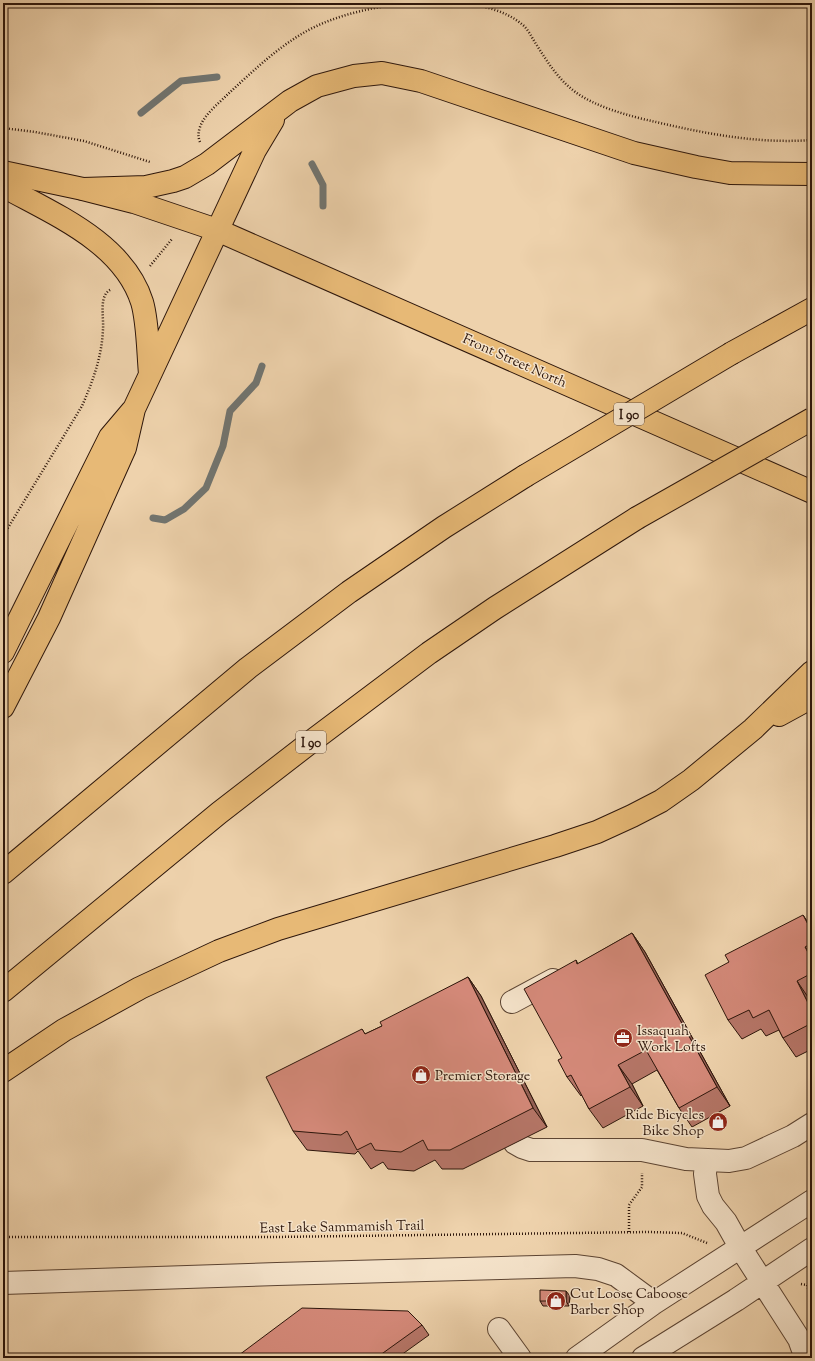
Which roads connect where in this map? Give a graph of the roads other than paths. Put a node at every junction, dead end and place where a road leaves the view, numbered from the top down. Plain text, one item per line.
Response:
1 (290, 101) junction
2 (3, 172) edge
3 (812, 174) edge
4 (3, 186) edge
5 (83, 189) junction
6 (217, 230) junction
7 (812, 309) edge
8 (150, 375) junction
9 (134, 409) junction
10 (812, 419) edge
11 (812, 492) edge
12 (3, 652) edge
13 (812, 672) edge
14 (812, 696) edge
15 (3, 708) edge
16 (754, 729) junction
17 (3, 872) edge
18 (568, 972) edge
19 (3, 991) edge
20 (512, 1002) dead end
21 (3, 1071) edge
22 (812, 1124) edge
23 (515, 1143) dead end
24 (706, 1161) junction
25 (812, 1201) edge
26 (740, 1247) junction
27 (812, 1249) edge
28 (762, 1282) junction
29 (3, 1283) edge
30 (654, 1303) junction
31 (499, 1330) dead end
32 (806, 1343) edge
33 (520, 1358) edge
34 (577, 1358) edge
35 (643, 1358) edge

1 - 3 main road
1 - 5 main road
1 - 6 main road
2 - 5 main road
4 - 8 main road
5 - 6 main road, Front Street North
6 - 8 main road
6 - 11 main road, Front Street North
7 - 17 main road, I 90, bridge
8 - 9 main road
9 - 12 main road
9 - 15 main road
10 - 19 main road, I 90, bridge
13 - 16 main road
14 - 16 main road
16 - 21 main road
18 - 20 street
22 - 24 street
23 - 24 street
24 - 26 street
25 - 26 street
26 - 28 street
26 - 30 street
27 - 28 street
28 - 32 street
28 - 35 street
29 - 30 street
30 - 34 street
31 - 33 street

